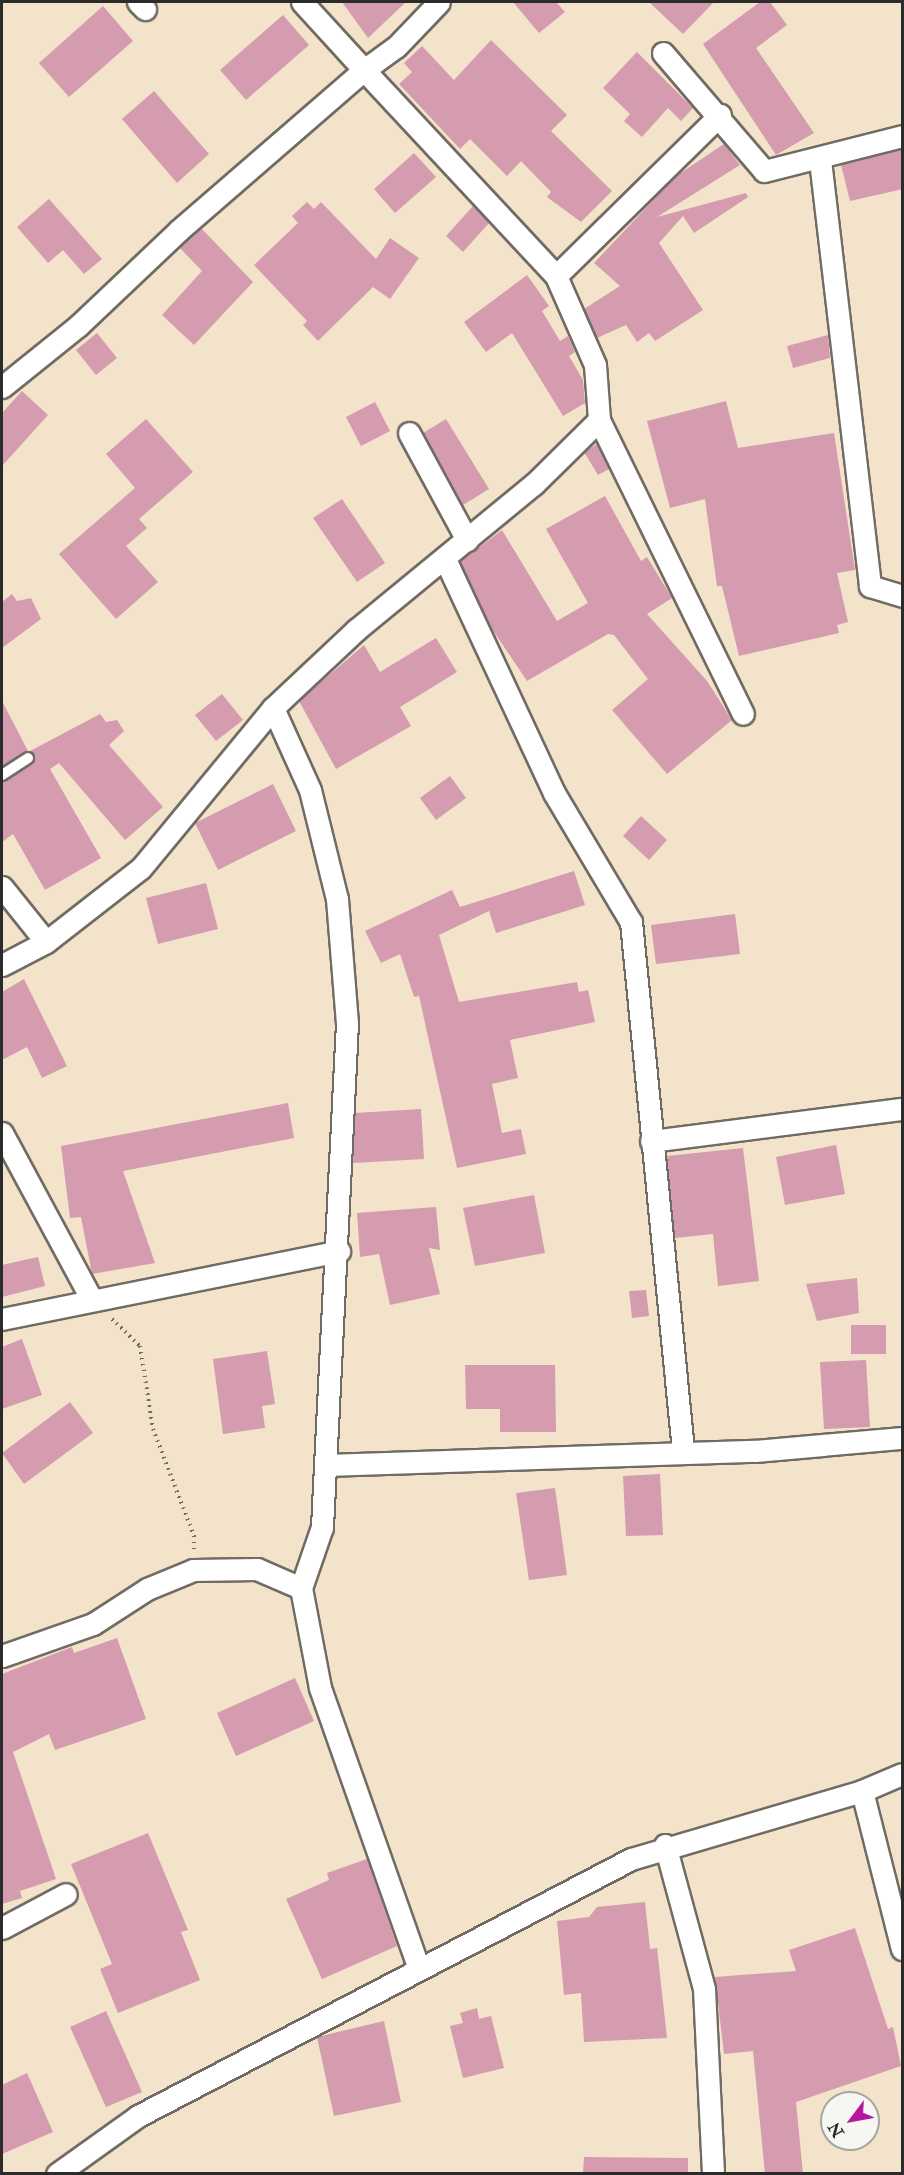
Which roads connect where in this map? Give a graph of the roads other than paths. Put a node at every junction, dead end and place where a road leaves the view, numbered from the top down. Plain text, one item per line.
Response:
1 (302, 2) edge
2 (439, 2) edge
3 (663, 53) dead end
4 (364, 70) junction
5 (720, 115) junction
6 (903, 136) edge
7 (820, 160) junction
8 (556, 276) junction
9 (2, 387) edge
10 (599, 420) junction
11 (409, 433) dead end
12 (467, 540) junction
13 (445, 559) junction
14 (903, 596) edge
15 (273, 708) junction
16 (743, 714) dead end
17 (28, 758) dead end
18 (2, 776) edge
19 (2, 887) edge
20 (45, 942) junction
21 (2, 965) edge
22 (903, 1109) edge
23 (2, 1133) edge
24 (651, 1142) junction
25 (339, 1251) junction
26 (91, 1298) junction
27 (2, 1319) edge
28 (903, 1438) edge
29 (683, 1450) junction
30 (326, 1465) junction
31 (301, 1588) junction
32 (2, 1656) edge
33 (903, 1774) edge
34 (862, 1791) junction
35 (665, 1845) junction
36 (66, 1894) dead end
37 (2, 1928) edge
38 (903, 1949) edge
39 (418, 1968) junction
40 (57, 2174) edge
41 (713, 2174) edge

1 - 4 street
2 - 4 street
3 - 5 street
4 - 8 street
4 - 9 street
5 - 7 street
5 - 8 street
6 - 7 street
7 - 14 street
8 - 10 street
10 - 12 street
10 - 16 street
11 - 12 street
12 - 13 street
13 - 15 street
13 - 24 street
15 - 20 street
15 - 25 street
17 - 18 lane
19 - 20 street
20 - 21 street
22 - 24 street
23 - 26 street
24 - 29 street
25 - 26 street
25 - 30 street
26 - 27 street
28 - 29 street
29 - 30 street
30 - 31 street
31 - 32 street
31 - 39 street
33 - 34 street
34 - 35 street
34 - 38 street
35 - 39 street
35 - 41 street
36 - 37 street
39 - 40 street

